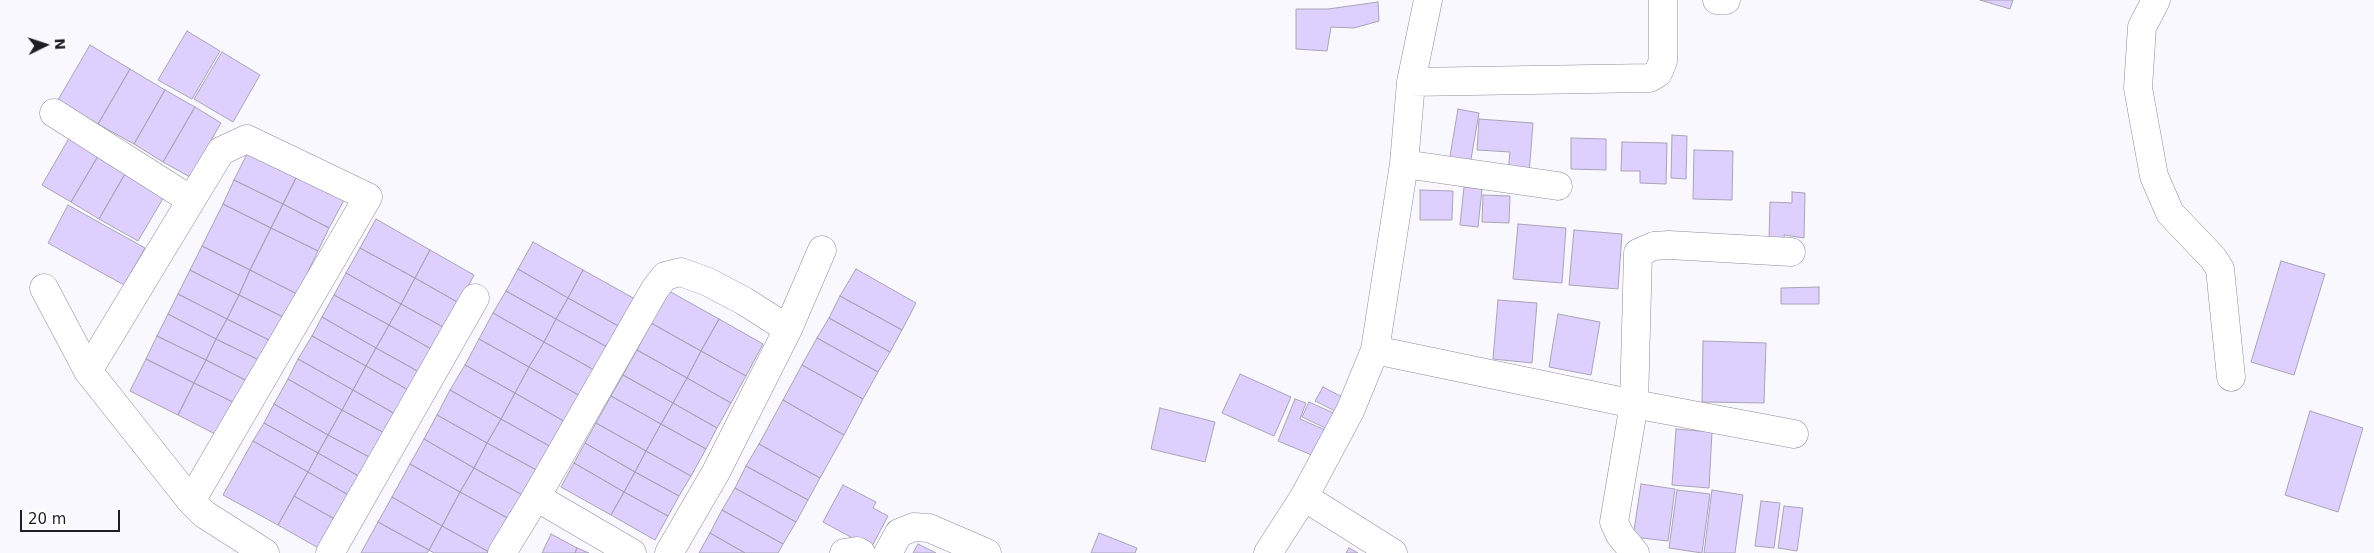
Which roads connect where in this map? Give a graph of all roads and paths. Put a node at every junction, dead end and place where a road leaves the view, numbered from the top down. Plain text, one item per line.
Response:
1 (1428, 0) edge
2 (1663, 0) edge
3 (1717, 0) edge
4 (1726, 0) edge
5 (2156, 0) edge
6 (1410, 82) junction
7 (54, 113) dead end
8 (1404, 164) junction
9 (1558, 186) dead end
10 (191, 200) junction
11 (822, 250) dead end
12 (1791, 252) dead end
13 (44, 288) dead end
14 (476, 298) dead end
15 (788, 329) junction
16 (1375, 350) junction
17 (88, 371) junction
18 (2231, 377) dead end
19 (1634, 404) junction
20 (1794, 434) dead end
21 (536, 497) junction
22 (1304, 497) junction
23 (191, 501) junction
24 (265, 553) edge
25 (330, 553) edge
26 (502, 553) edge
27 (632, 553) edge
28 (669, 553) edge
29 (844, 553) edge
30 (861, 553) edge
31 (888, 553) edge
32 (987, 553) edge
33 (1268, 553) edge
34 (1393, 553) edge
35 (1635, 553) edge

1 - 6 street
2 - 6 street
3 - 4 street
5 - 18 street
6 - 8 street
7 - 10 street
8 - 9 street
8 - 16 street
10 - 17 street
10 - 23 street
11 - 15 street
12 - 19 street
13 - 17 street
14 - 25 street
15 - 21 street
15 - 28 street
16 - 19 street
16 - 22 street
17 - 23 street
19 - 20 street
19 - 35 street
21 - 26 street
21 - 27 street
22 - 33 street
22 - 34 street
23 - 24 street
29 - 30 street
31 - 32 street

